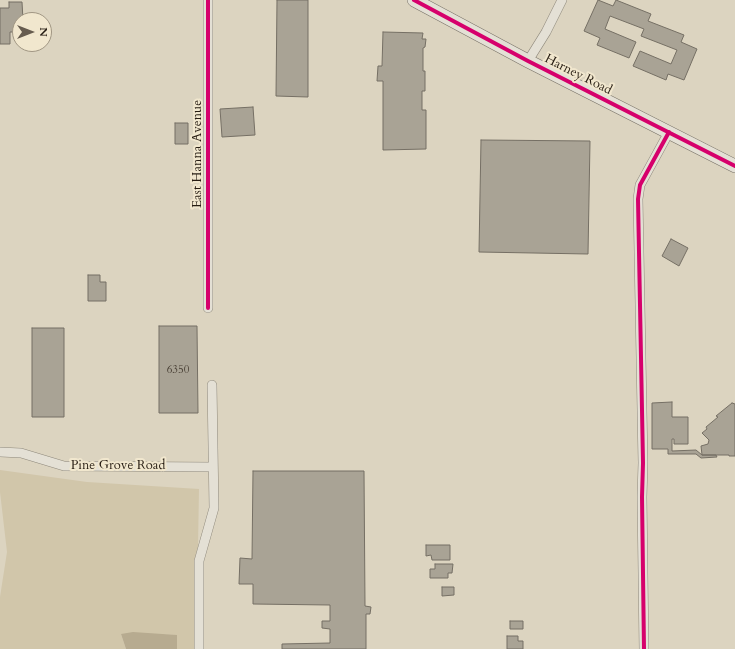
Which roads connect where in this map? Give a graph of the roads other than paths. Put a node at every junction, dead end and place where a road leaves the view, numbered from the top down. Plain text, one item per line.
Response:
1 (208, 0) edge
2 (414, 0) edge
3 (562, 0) edge
4 (528, 61) junction
5 (669, 132) junction
6 (735, 166) edge
7 (208, 308) dead end
8 (212, 385) dead end
9 (0, 452) edge
10 (213, 467) junction
11 (199, 649) edge
12 (644, 649) edge

1 - 7 street, East Hanna Avenue
2 - 4 street, Harney Road
3 - 4 street
4 - 5 street, Harney Road
5 - 6 street, Harney Road
5 - 12 street
8 - 10 street
9 - 10 street, Pine Grove Road
10 - 11 street

